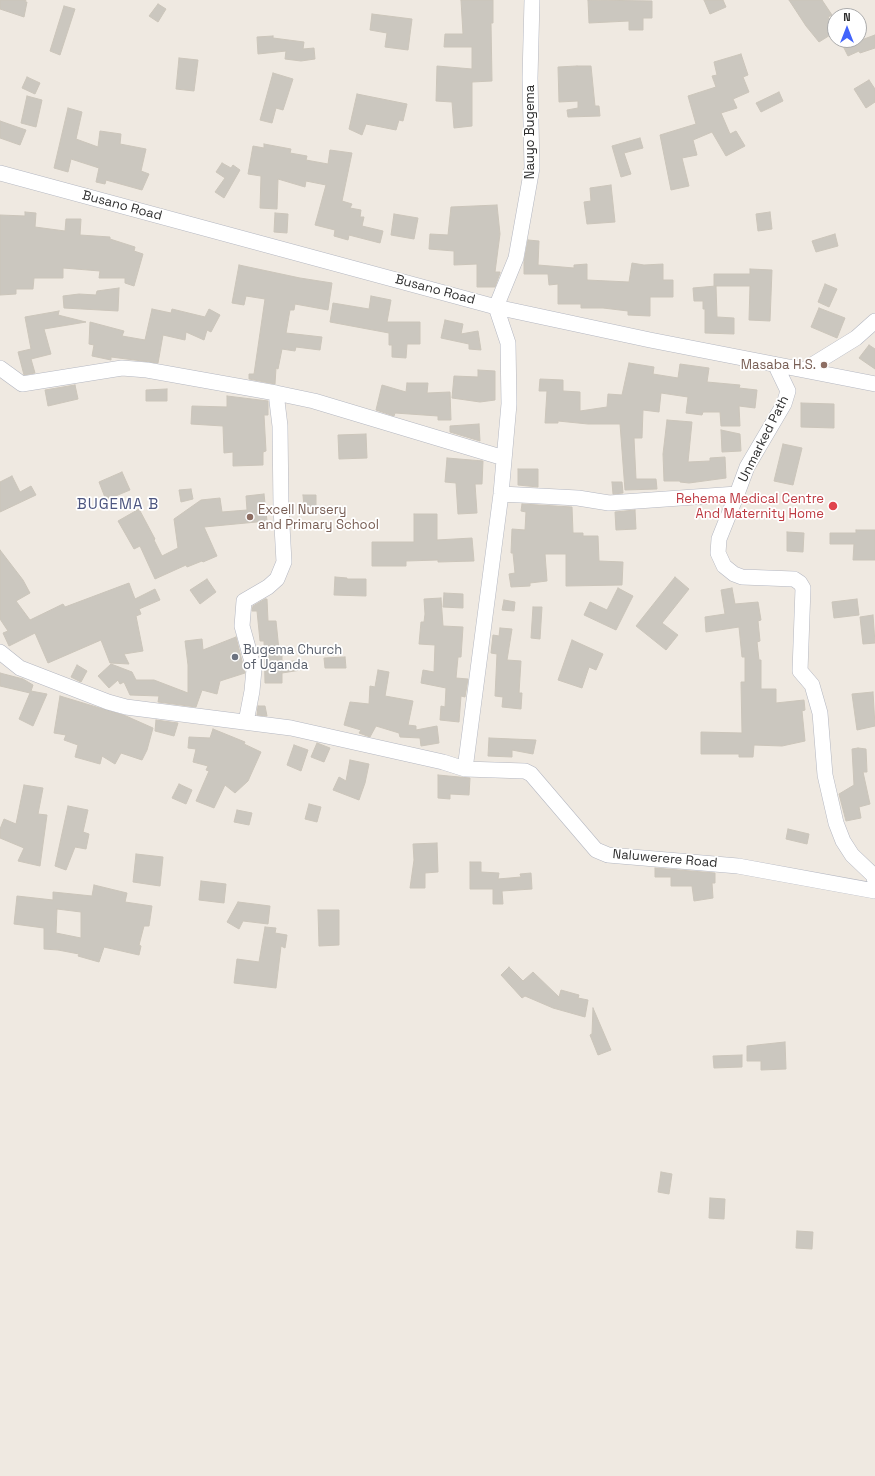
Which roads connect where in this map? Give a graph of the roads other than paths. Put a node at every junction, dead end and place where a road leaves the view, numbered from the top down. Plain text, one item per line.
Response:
1 (532, 0) edge
2 (0, 173) edge
3 (496, 307) junction
4 (875, 321) edge
5 (776, 366) junction
6 (0, 368) edge
7 (804, 370) junction
8 (875, 384) edge
9 (276, 393) junction
10 (504, 458) junction
11 (501, 494) junction
12 (736, 494) junction
13 (0, 652) edge
14 (246, 722) junction
15 (465, 769) junction
16 (875, 881) edge
17 (875, 891) edge

1 - 3 street, Nauyo Bugema
2 - 3 street, Busano Road
3 - 5 street, Busano Road
3 - 10 street
4 - 7 street
5 - 7 street, Busano Road
5 - 12 street, Unmarked Path
6 - 9 street
7 - 8 street, Busano Road
9 - 10 street
9 - 14 street
10 - 11 street
11 - 12 street, Unmarked Path
11 - 15 street
12 - 16 street
13 - 14 street, Naluwerere Road
14 - 15 street, Naluwerere Road
15 - 17 street, Naluwerere Road

